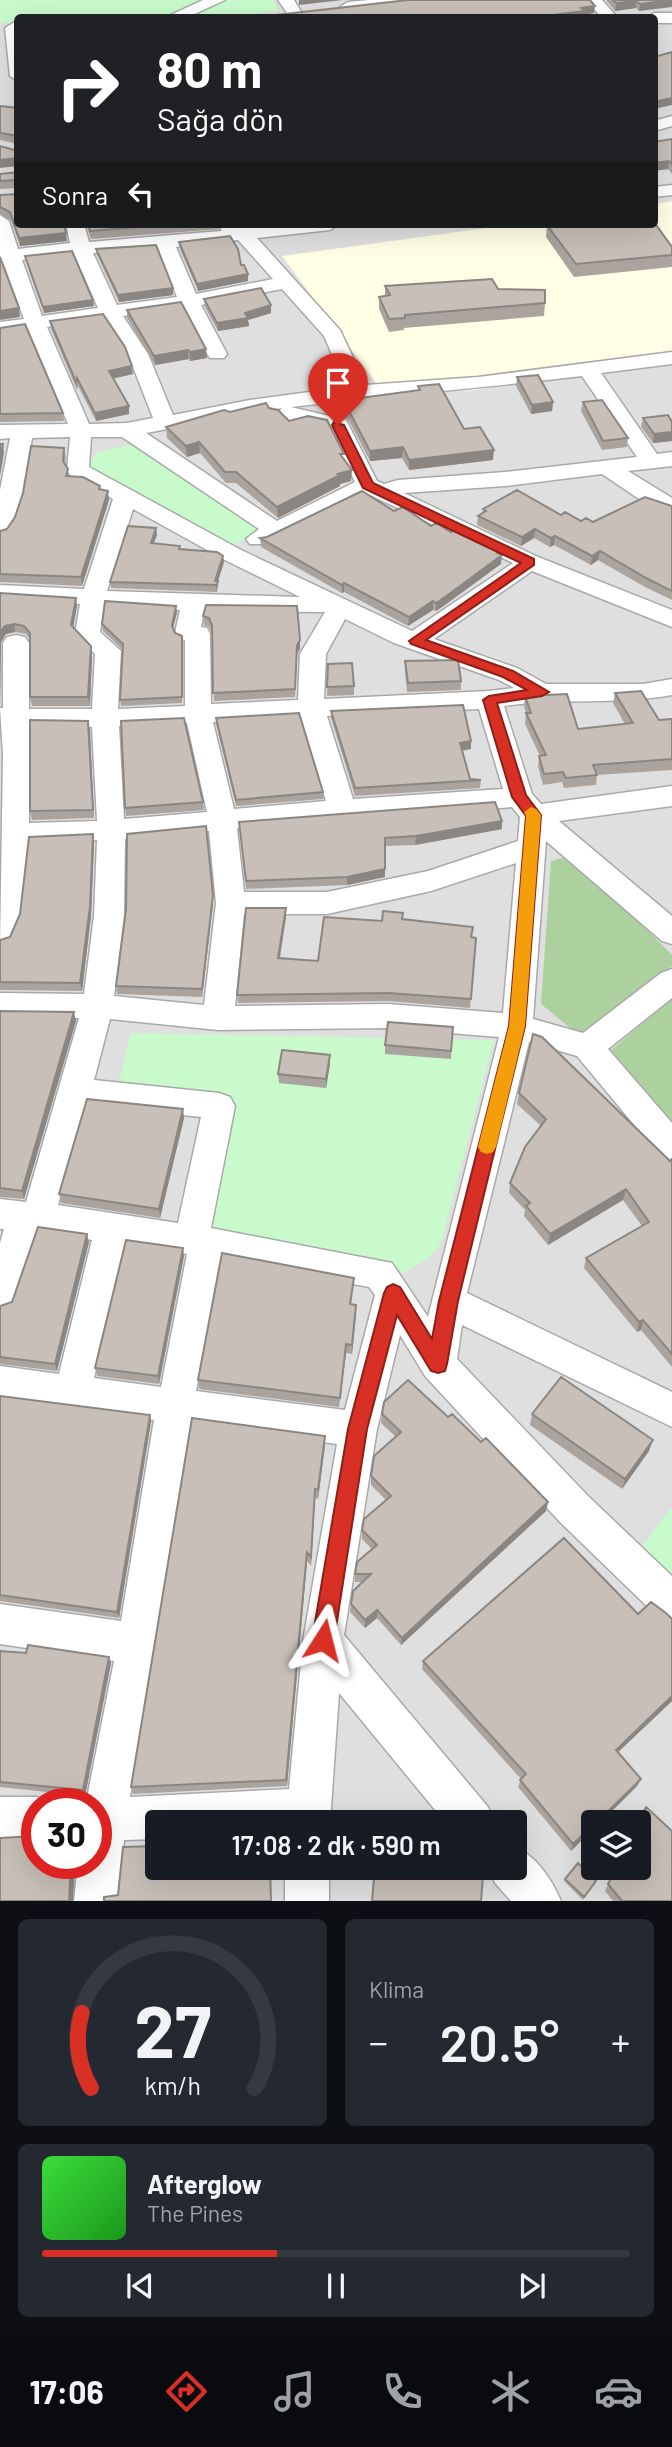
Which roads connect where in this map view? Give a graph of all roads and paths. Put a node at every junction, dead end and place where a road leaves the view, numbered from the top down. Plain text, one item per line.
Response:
1 (217, 0) edge
2 (401, 0) edge
3 (594, 0) edge
4 (295, 8) edge
5 (332, 9) edge
6 (181, 14) edge
7 (275, 14) edge
8 (607, 14) edge
9 (10, 28) edge
10 (14, 52) edge
11 (0, 220) edge
12 (76, 228) edge
13 (225, 228) edge
14 (291, 228) edge
15 (243, 233) junction
16 (165, 243) junction
17 (81, 248) junction
18 (4, 257) edge
19 (286, 282) junction
20 (21, 289) junction
21 (0, 292) edge
22 (189, 301) junction
23 (110, 313) junction
24 (35, 322) junction
25 (0, 328) edge
26 (216, 354) dead end
27 (672, 358) edge
28 (588, 369) junction
29 (359, 392) junction
30 (250, 406) junction
31 (165, 421) junction
32 (127, 429) junction
33 (81, 430) junction
34 (11, 432) edge
35 (662, 460) edge
36 (607, 467) junction
37 (374, 488) junction
38 (125, 498) junction
39 (672, 506) edge
40 (274, 529) junction
41 (0, 530) edge
42 (233, 555) junction
43 (530, 562) junction
44 (0, 592) edge
45 (93, 598) junction
46 (194, 603) junction
47 (341, 605) junction
48 (672, 620) edge
49 (415, 641) junction
50 (16, 643) dead end
51 (672, 687) edge
52 (542, 692) junction
53 (489, 700) junction
54 (312, 707) junction
55 (198, 712) junction
56 (7, 717) edge
57 (105, 718) junction
58 (672, 796) edge
59 (526, 806) junction
60 (342, 809) junction
61 (222, 819) junction
62 (111, 830) junction
63 (8, 834) edge
64 (532, 847) junction
65 (231, 903) junction
66 (672, 933) edge
67 (0, 937) edge
68 (672, 981) edge
69 (0, 1005) edge
70 (98, 1006) junction
71 (218, 1017) junction
72 (517, 1026) junction
73 (588, 1047) junction
74 (75, 1091) junction
75 (672, 1146) edge
76 (21, 1216) edge
77 (112, 1227) junction
78 (199, 1241) junction
79 (393, 1293) junction
80 (0, 1298) edge
81 (448, 1301) junction
82 (438, 1364) junction
83 (0, 1383) edge
84 (72, 1394) junction
85 (175, 1407) junction
86 (672, 1410) edge
87 (358, 1429) junction
88 (672, 1603) edge
89 (0, 1624) edge
90 (323, 1640) junction
91 (137, 1644) junction
92 (107, 1788) edge
93 (309, 1810) edge
94 (463, 1810) edge
95 (0, 1819) edge
96 (21, 1819) edge
97 (145, 1819) edge
98 (112, 1820) edge
99 (97, 1879) edge
100 (307, 1880) edge
101 (522, 1880) edge
102 (96, 1901) edge
103 (307, 1901) edge
104 (539, 1901) edge

1 - 6 street
2 - 5 street
3 - 8 street
4 - 7 street
9 - 10 street
11 - 18 street
12 - 17 street
13 - 15 street
14 - 15 street
15 - 16 street
15 - 19 street
16 - 17 street
16 - 22 street
17 - 18 street
17 - 23 street
18 - 20 street
19 - 22 street
19 - 29 street
20 - 21 street
20 - 24 street
22 - 23 street
22 - 26 street
23 - 24 street
23 - 31 street
24 - 25 street
24 - 33 street
27 - 28 street
28 - 29 street
28 - 35 street
29 - 30 street
30 - 31 street
30 - 37 street
31 - 32 street
32 - 33 street
32 - 40 street
33 - 34 street
33 - 38 street
34 - 41 street
35 - 36 street
36 - 37 street
36 - 39 street
37 - 40 street
37 - 43 street
38 - 42 street
38 - 45 street
40 - 42 street
42 - 47 street
43 - 48 street
43 - 49 street
44 - 45 street
45 - 46 street
45 - 57 street
46 - 47 street
46 - 55 street
47 - 49 street
47 - 54 street
49 - 52 street
50 - 56 street
51 - 52 street
52 - 53 street
53 - 54 street
53 - 59 street
54 - 55 street
54 - 60 street
55 - 57 street
55 - 61 street
56 - 57 street
56 - 63 street
57 - 62 street
58 - 59 street
59 - 60 street
59 - 64 street
59 - 66 street
60 - 61 street
61 - 62 street
61 - 65 street
62 - 63 street
62 - 70 street
63 - 67 street
64 - 65 street
64 - 72 street
65 - 71 street
68 - 73 street
69 - 70 street
70 - 71 street
70 - 74 street
71 - 72 street
72 - 73 street
72 - 81 street
73 - 75 street
74 - 76 street
74 - 78 street
76 - 77 street
76 - 80 street
77 - 78 street
77 - 84 street
78 - 79 street
78 - 85 street
79 - 82 street
79 - 87 street
81 - 82 street
81 - 86 street
82 - 88 street
83 - 84 street
84 - 85 street
85 - 87 street
85 - 91 street
87 - 90 street
89 - 91 street
90 - 93 street
90 - 94 street
91 - 92 street
95 - 96 street
97 - 98 street
99 - 102 street
100 - 103 street
101 - 104 street

